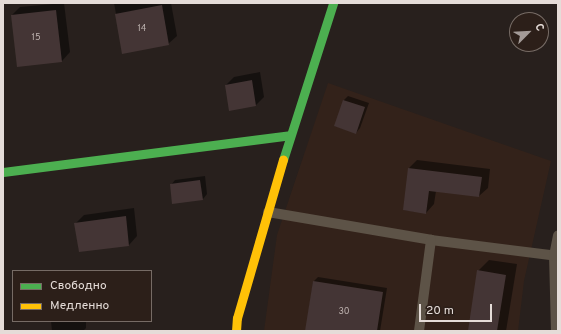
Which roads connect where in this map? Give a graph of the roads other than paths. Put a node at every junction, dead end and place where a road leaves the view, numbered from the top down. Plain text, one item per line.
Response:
1 (333, 3) edge
2 (290, 135) junction
3 (3, 172) edge
4 (268, 212) junction
5 (558, 235) edge
6 (431, 240) junction
7 (556, 256) edge
8 (236, 331) edge
9 (419, 331) edge
10 (556, 331) edge

1 - 2 street
2 - 3 street
2 - 4 street
4 - 6 lane
4 - 8 street
5 - 7 lane
6 - 7 lane
6 - 9 lane
7 - 10 lane

